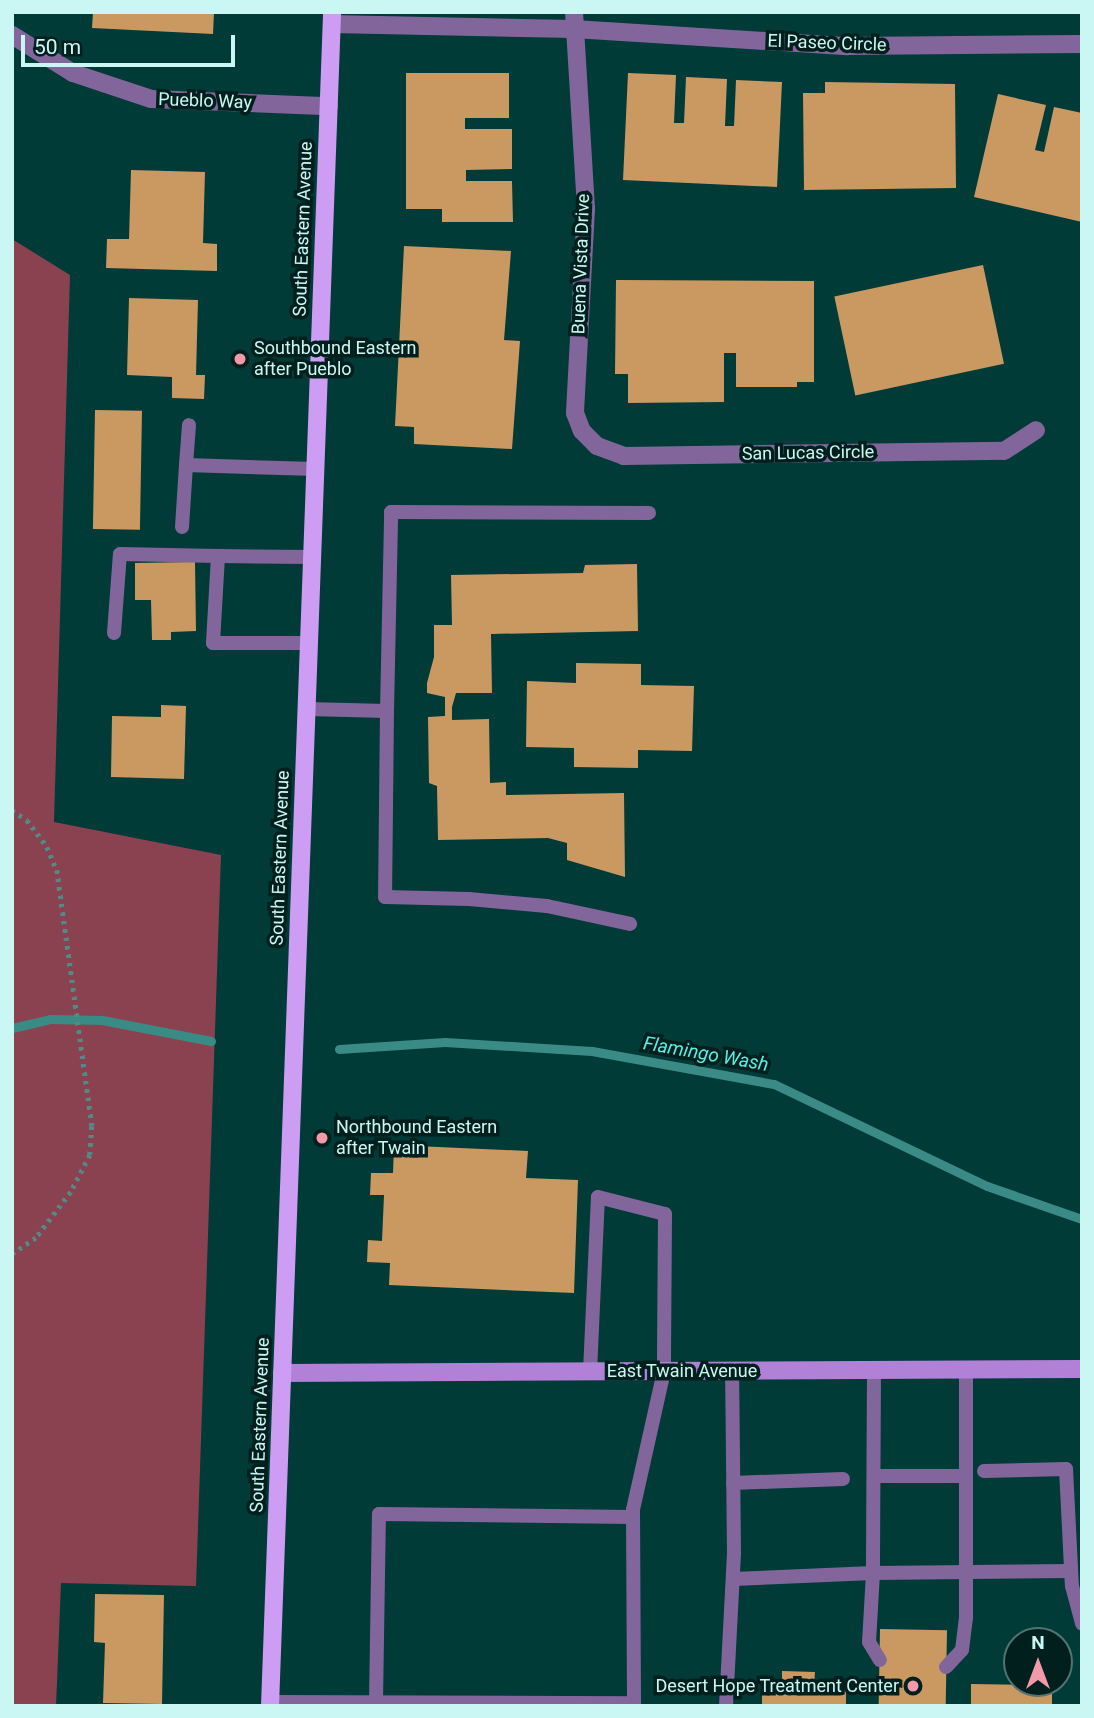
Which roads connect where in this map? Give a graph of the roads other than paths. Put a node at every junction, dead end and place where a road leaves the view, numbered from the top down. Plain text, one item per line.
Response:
1 (332, 18) edge
2 (574, 21) edge
3 (12, 35) edge
4 (1082, 44) edge
5 (329, 106) junction
6 (189, 425) dead end
7 (1036, 430) dead end
8 (582, 431) joint
9 (186, 465) junction
10 (316, 469) junction
11 (649, 513) dead end
12 (182, 527) dead end
13 (218, 556) junction
14 (313, 557) junction
15 (114, 633) dead end
16 (310, 643) junction
17 (307, 709) junction
18 (387, 710) junction
19 (630, 924) dead end
20 (874, 1369) junction
21 (966, 1369) junction
22 (1082, 1369) edge
23 (664, 1371) junction
24 (732, 1371) junction
25 (590, 1372) junction
26 (282, 1373) junction
27 (984, 1471) dead end
28 (874, 1476) junction
29 (965, 1476) junction
30 (842, 1479) dead end
31 (733, 1483) junction
32 (633, 1517) junction
33 (1071, 1571) junction
34 (964, 1572) junction
35 (873, 1573) junction
36 (733, 1579) junction
37 (1082, 1625) edge
38 (880, 1660) dead end
39 (946, 1667) dead end
40 (376, 1702) junction
41 (270, 1704) edge
42 (442, 1704) edge
43 (562, 1705) edge
44 (633, 1705) edge
45 (726, 1706) edge

1 - 2 street, El Paseo Circle
1 - 5 main road, South Eastern Avenue
2 - 4 street, El Paseo Circle
2 - 8 street, Buena Vista Drive
3 - 5 street, Pueblo Way
5 - 10 main road, South Eastern Avenue
6 - 9 lane
7 - 8 street, San Lucas Circle
9 - 10 lane
9 - 12 lane
10 - 14 main road, South Eastern Avenue
11 - 18 lane
13 - 14 lane
13 - 15 lane
13 - 16 lane
14 - 16 main road, South Eastern Avenue
16 - 17 main road, South Eastern Avenue
17 - 18 lane
17 - 26 main road, South Eastern Avenue
18 - 19 lane
20 - 21 street, East Twain Avenue
20 - 24 street, East Twain Avenue
20 - 28 lane
21 - 22 street, East Twain Avenue
21 - 29 lane
23 - 24 street, East Twain Avenue
23 - 25 street, East Twain Avenue
23 - 25 lane
23 - 32 lane
24 - 31 lane
25 - 26 street, East Twain Avenue
26 - 41 main road, South Eastern Avenue
27 - 33 lane
28 - 29 lane
28 - 35 lane
29 - 34 lane
30 - 31 lane
31 - 36 lane
32 - 40 lane
32 - 44 lane
33 - 34 lane
33 - 37 lane
34 - 35 lane
34 - 39 lane
35 - 36 lane
35 - 38 lane
36 - 45 lane
40 - 41 lane
40 - 42 lane
42 - 43 lane
43 - 44 lane

